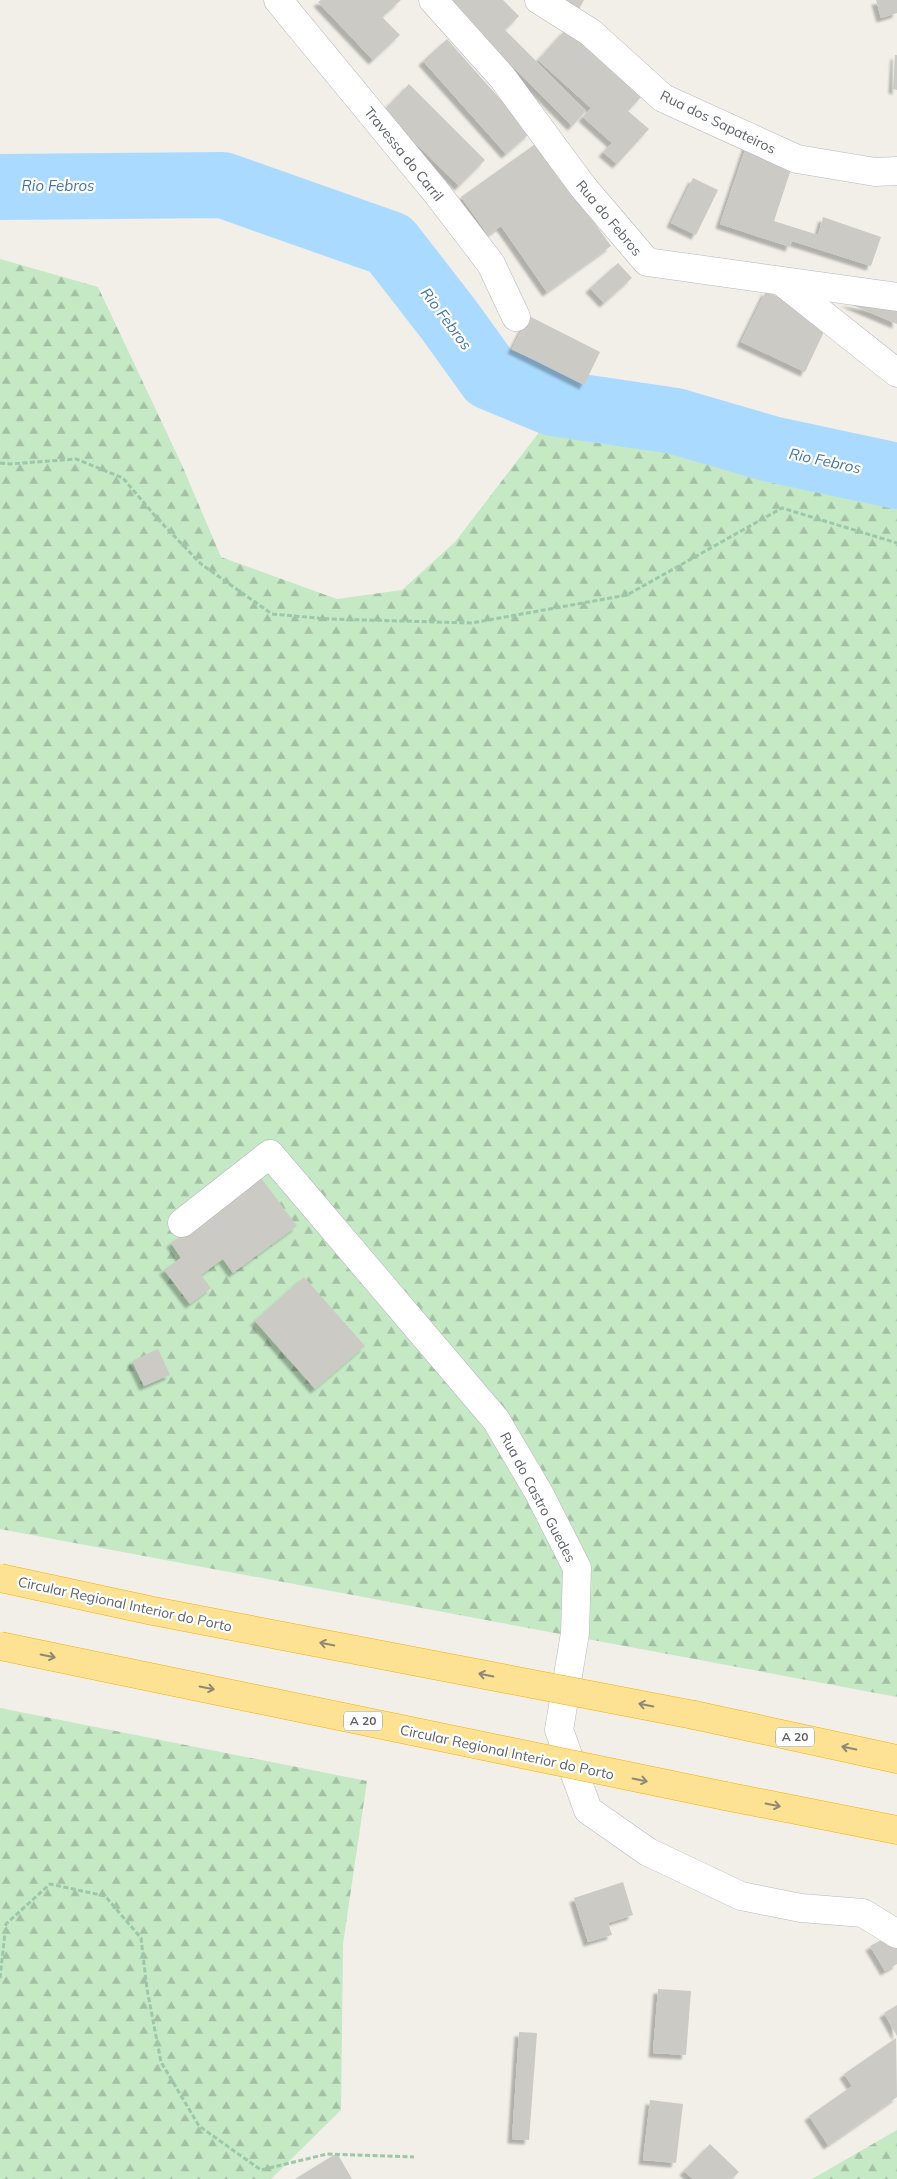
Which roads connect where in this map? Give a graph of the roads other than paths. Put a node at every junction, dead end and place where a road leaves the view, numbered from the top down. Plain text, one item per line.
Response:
1 (278, 0) edge
2 (433, 0) edge
3 (539, 0) edge
4 (897, 171) edge
5 (781, 281) junction
6 (897, 297) edge
7 (516, 317) dead end
8 (897, 372) edge
9 (182, 1224) dead end
10 (0, 1578) edge
11 (0, 1646) edge
12 (897, 1759) edge
13 (897, 1830) edge
14 (897, 1934) edge

1 - 7 street, Travessa do Carril
2 - 5 street, Rua do Febros
3 - 4 street, Rua dos Sapateiros
5 - 6 street, Rua do Febros
5 - 8 street
9 - 14 street, Rua do Castro Guedes
12 -> 10 highway, Circular Regional Interior do Porto / A 20, bridge
11 -> 13 highway, Circular Regional Interior do Porto / A 20, bridge

